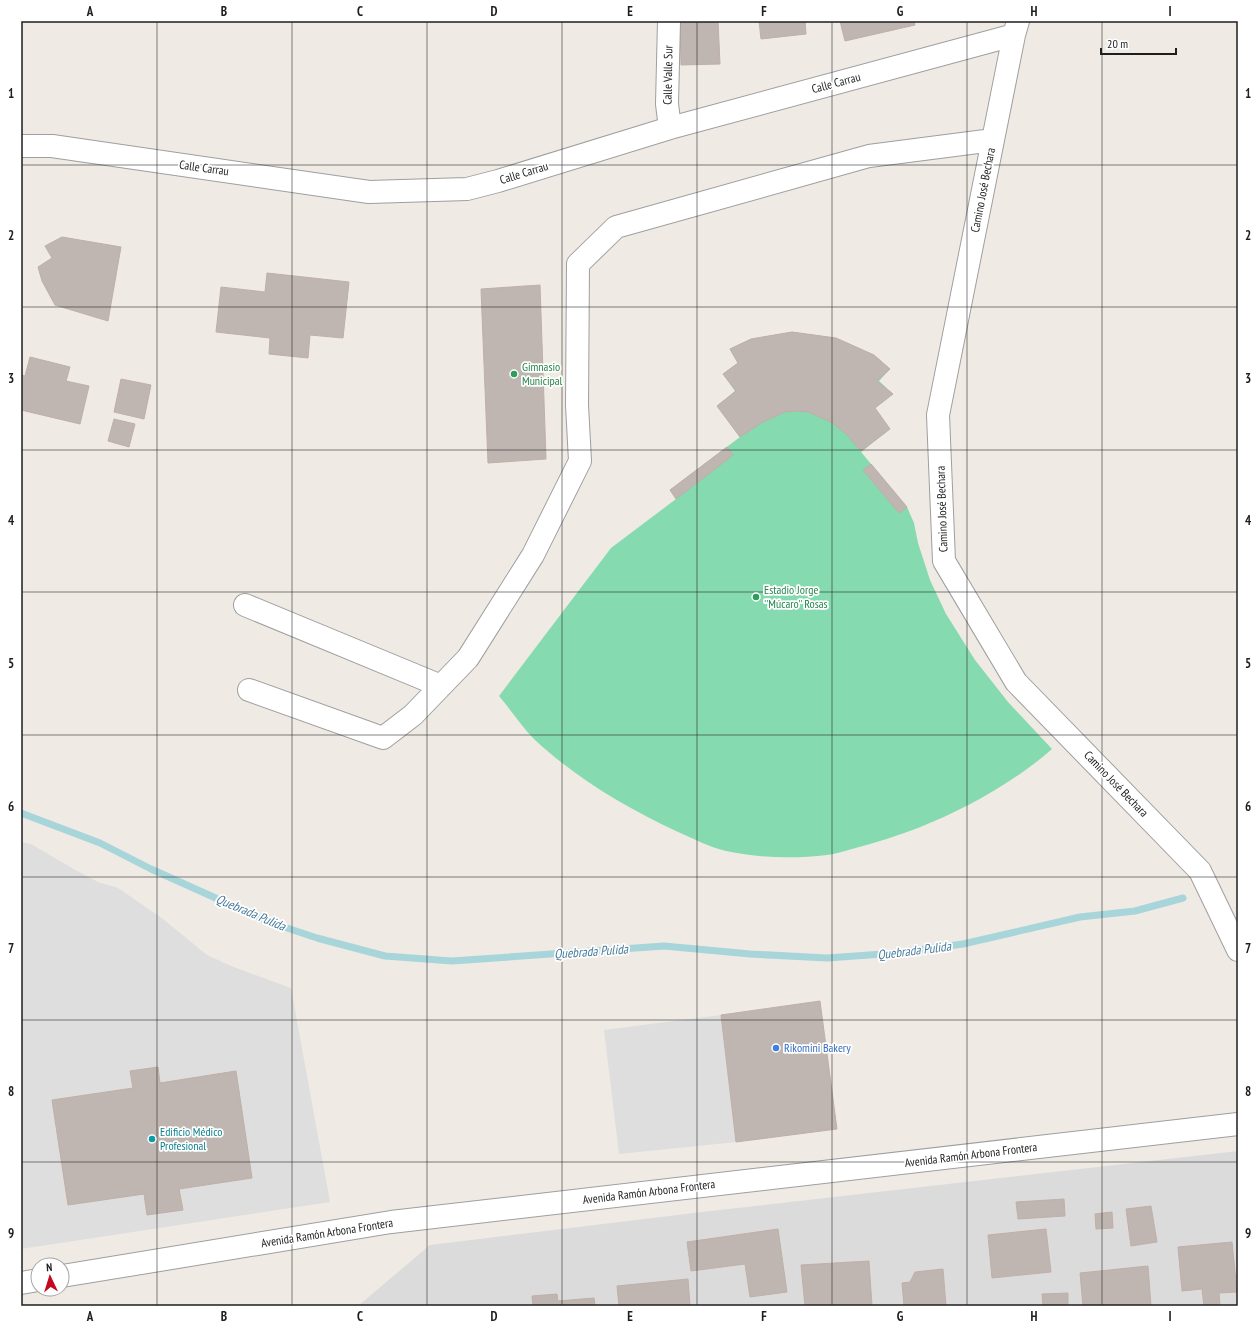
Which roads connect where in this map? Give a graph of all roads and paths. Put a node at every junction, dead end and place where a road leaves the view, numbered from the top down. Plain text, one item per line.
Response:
1 (670, 21) edge
2 (1016, 28) edge
3 (670, 128) junction
4 (993, 140) junction
5 (21, 146) edge
6 (245, 605) dead end
7 (441, 686) junction
8 (248, 690) dead end
9 (1238, 950) edge
10 (1238, 1124) edge
11 (70, 1275) edge

1 - 3 street, Calle Valle Sur
2 - 3 street, Calle Carrau
2 - 4 street, Camino José Bechara
3 - 5 street, Calle Carrau
4 - 7 street
4 - 9 street, Camino José Bechara
6 - 7 street
7 - 8 street
10 - 11 street, Avenida Ramón Arbona Frontera

